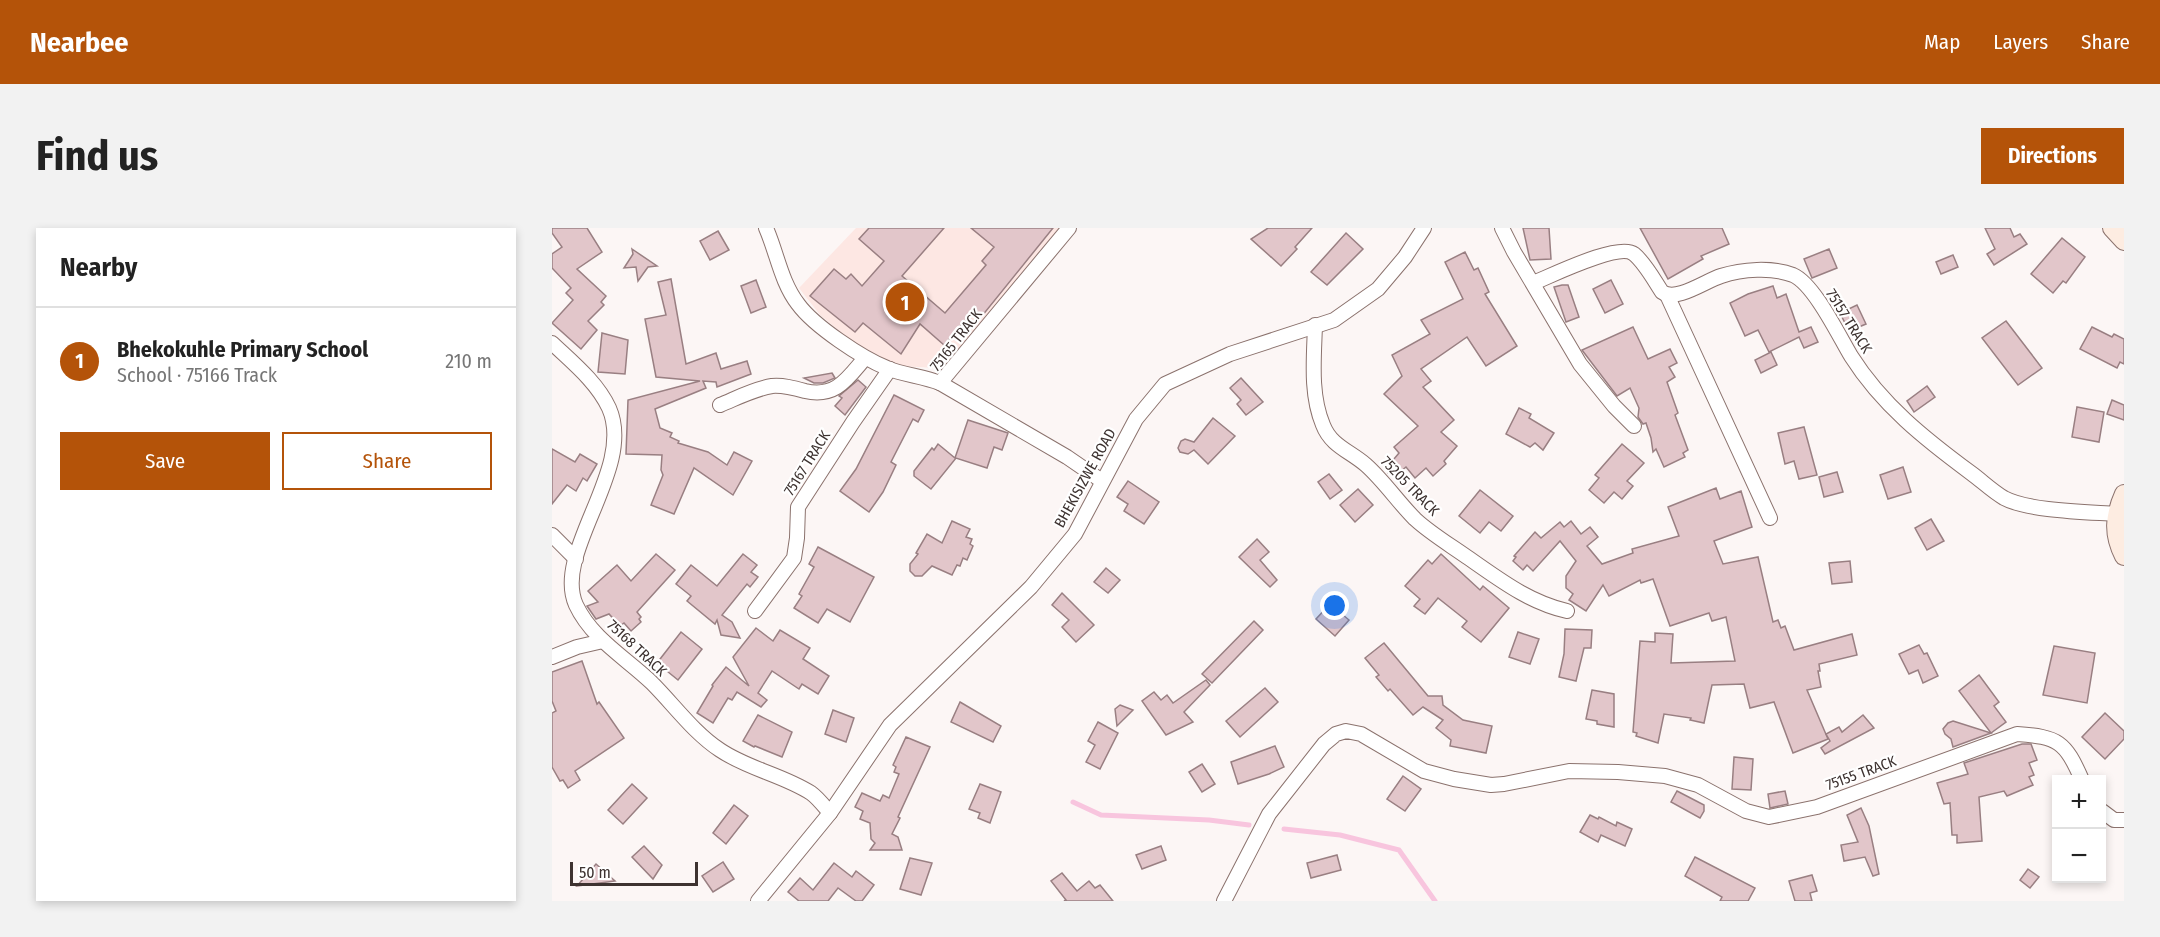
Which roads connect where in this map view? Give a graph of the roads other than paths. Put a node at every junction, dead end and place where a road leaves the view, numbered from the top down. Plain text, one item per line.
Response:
1 (766, 228) edge
2 (1069, 228) edge
3 (1424, 228) edge
4 (1502, 228) edge
5 (2112, 228) edge
6 (2124, 241) edge
7 (1533, 283) junction
8 (1667, 295) junction
9 (1315, 326) junction
10 (552, 343) edge
11 (865, 358) junction
12 (890, 369) junction
13 (940, 383) junction
14 (720, 405) dead end
15 (1634, 426) dead end
16 (1102, 481) junction
17 (2124, 494) edge
18 (2116, 514) junction
19 (1770, 518) dead end
20 (552, 535) edge
21 (2124, 556) edge
22 (576, 559) junction
23 (755, 611) dead end
24 (1567, 611) dead end
25 (603, 641) junction
26 (552, 657) edge
27 (2079, 775) edge
28 (830, 813) junction
29 (2106, 814) edge
30 (2124, 820) edge
31 (758, 901) edge
32 (1224, 901) edge

1 - 11 street
2 - 13 street, 75165 TRACK
3 - 9 street, BHEKISIZWE ROAD
4 - 7 street
5 - 6 street
7 - 8 street
7 - 15 street
8 - 18 street, 75157 TRACK
8 - 19 street
9 - 16 street, BHEKISIZWE ROAD
9 - 24 street, 75205 TRACK
10 - 22 street, 75168 TRACK
11 - 12 street
11 - 14 street
12 - 13 street
12 - 23 street, 75167 TRACK
13 - 16 street, 75165 TRACK
16 - 28 street, BHEKISIZWE ROAD
17 - 18 street
18 - 21 street
20 - 22 street
22 - 25 street, 75168 TRACK
25 - 26 street
25 - 28 street, 75168 TRACK
27 - 32 street, 75155 TRACK
28 - 31 street, BHEKISIZWE ROAD
29 - 30 street

